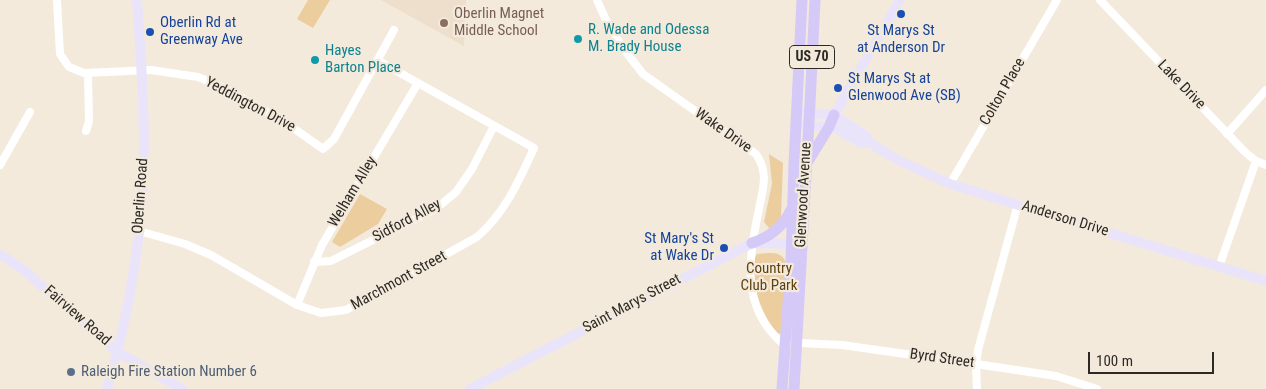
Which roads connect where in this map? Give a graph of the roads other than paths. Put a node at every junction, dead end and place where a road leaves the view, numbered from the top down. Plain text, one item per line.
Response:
1 (57, 0) edge
2 (137, 0) edge
3 (597, 0) edge
4 (802, 0) edge
5 (815, 0) edge
6 (900, 0) edge
7 (1057, 0) edge
8 (1100, 0) edge
9 (394, 30) dead end
10 (377, 60) junction
11 (141, 71) junction
12 (88, 74) junction
13 (418, 83) junction
14 (1266, 90) edge
15 (30, 112) dead end
16 (796, 112) junction
17 (810, 114) junction
18 (834, 115) junction
19 (796, 125) junction
20 (494, 126) junction
21 (809, 126) junction
22 (829, 127) junction
23 (86, 131) dead end
24 (1227, 134) junction
25 (870, 143) junction
26 (1256, 161) junction
27 (806, 164) junction
28 (0, 165) edge
29 (1266, 165) edge
30 (950, 184) junction
31 (1018, 204) junction
32 (793, 206) junction
33 (139, 231) junction
34 (752, 243) junction
35 (796, 244) junction
36 (0, 254) edge
37 (314, 262) junction
38 (1219, 266) junction
39 (1266, 281) edge
40 (297, 306) junction
41 (790, 343) junction
42 (118, 352) junction
43 (976, 364) junction
44 (107, 389) edge
45 (182, 389) edge
46 (470, 389) edge
47 (782, 389) edge
48 (794, 389) edge
49 (977, 389) edge
50 (1097, 389) edge

1 - 12 street
2 - 11 main road, Oberlin Road
3 - 34 street, Wake Drive
4 - 16 main road, Glenwood Avenue / US 70
5 - 17 main road, Glenwood Avenue / US 70
6 - 18 main road
7 - 30 street, Colton Place
8 - 24 street, Lake Drive
9 - 10 street
10 - 11 street, Yeddington Drive
10 - 13 street
11 - 12 street, Yeddington Drive
11 - 33 main road, Oberlin Road
12 - 23 street
13 - 20 street
13 - 37 street, Welham Alley
14 - 24 street
15 - 28 street
16 - 17 main road
16 - 19 main road, Glenwood Avenue / US 70
17 - 18 main road
17 - 21 main road, Glenwood Avenue / US 70
18 - 22 main road
18 - 25 main road, Anderson Drive
19 - 21 main road
19 - 32 main road, Glenwood Avenue / US 70
20 - 37 street, Sidford Alley
20 - 40 street, Marchmont Street
21 - 22 main road
21 - 27 main road, Glenwood Avenue / US 70
22 - 25 main road, Anderson Drive
22 - 27 main road
24 - 26 street, Lake Drive
25 - 30 main road, Anderson Drive
26 - 29 street, Lake Drive
26 - 38 street
27 - 35 main road, Glenwood Avenue / US 70
30 - 31 main road, Anderson Drive
31 - 38 main road, Anderson Drive
31 - 43 street
32 - 34 main road
32 - 35 main road, Glenwood Avenue / US 70
33 - 40 street, Marchmont Street
33 - 42 main road, Oberlin Road
34 - 35 main road, Saint Marys Street
34 - 41 street, Wake Drive
34 - 46 main road, Saint Marys Street
35 - 41 main road, Glenwood Avenue / US 70
36 - 42 main road, Fairview Road
37 - 40 street, Welham Alley
38 - 39 main road, Anderson Drive
41 - 43 street, Byrd Street
41 - 47 main road, Glenwood Avenue / US 70
41 - 48 main road, Glenwood Avenue / US 70
42 - 44 main road, Oberlin Road
42 - 45 main road, Fairview Road
43 - 49 street
43 - 50 street, Byrd Street

